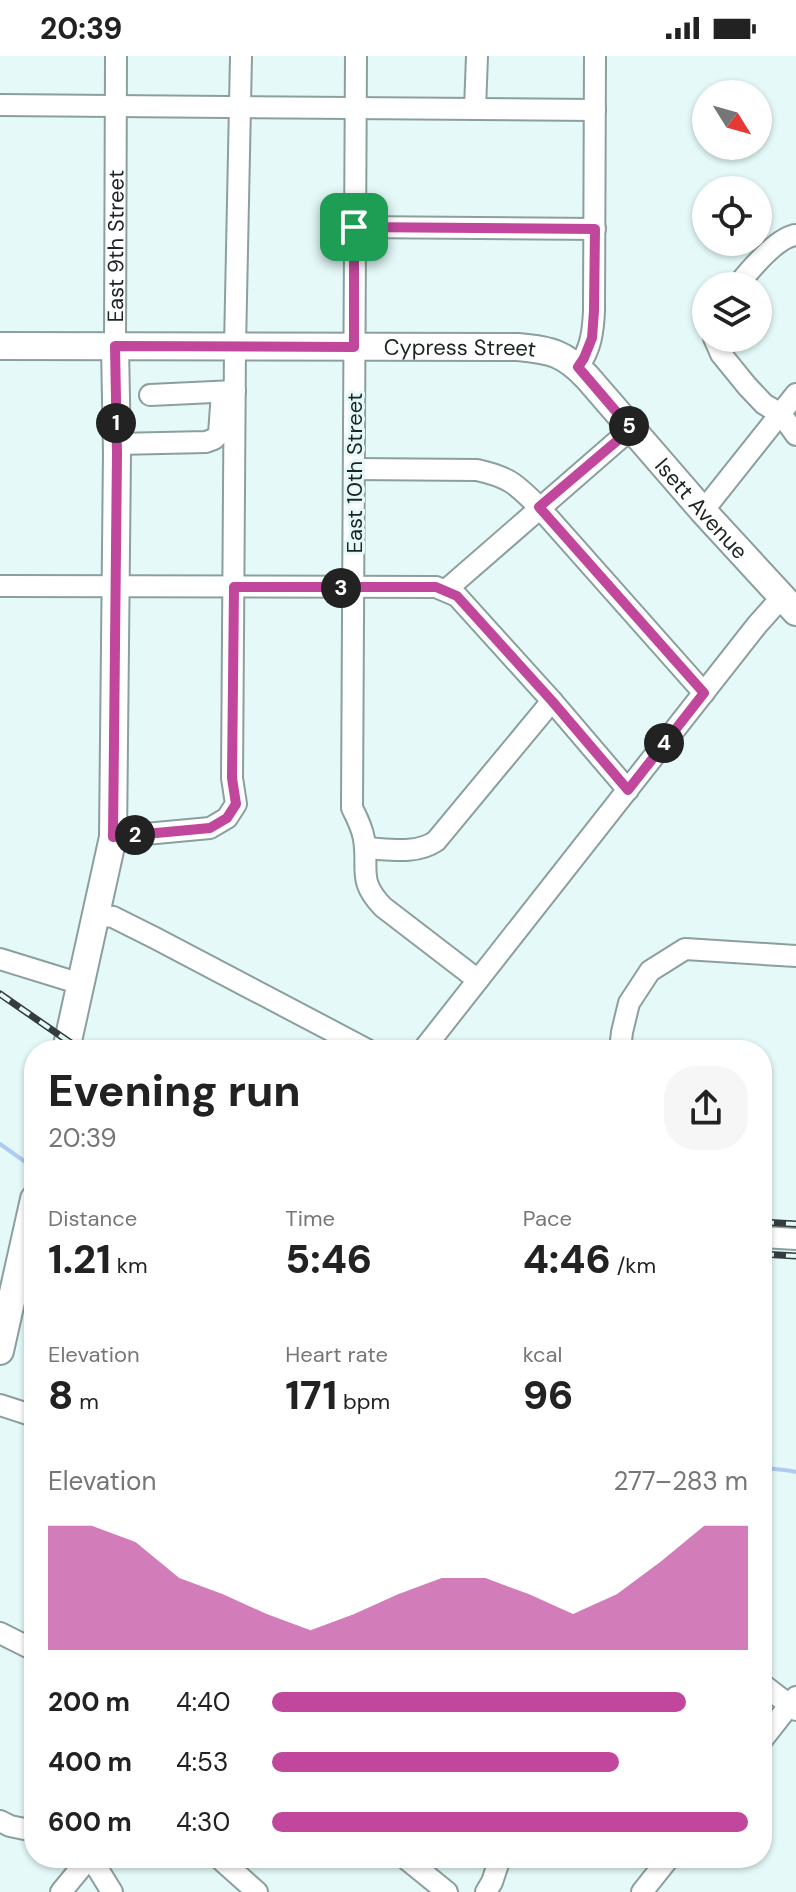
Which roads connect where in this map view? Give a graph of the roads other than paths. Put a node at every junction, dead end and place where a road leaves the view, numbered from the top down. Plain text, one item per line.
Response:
1 (116, 56) edge
2 (241, 56) edge
3 (356, 56) edge
4 (477, 56) edge
5 (595, 56) edge
6 (0, 105) edge
7 (116, 106) junction
8 (241, 108) junction
9 (356, 108) junction
10 (475, 109) junction
11 (595, 110) junction
12 (354, 227) junction
13 (595, 229) junction
14 (796, 235) edge
15 (750, 272) edge
16 (0, 346) edge
17 (115, 346) junction
18 (235, 347) junction
19 (354, 347) junction
20 (720, 352) edge
21 (578, 367) junction
22 (229, 391) junction
23 (796, 394) edge
24 (150, 395) dead end
25 (781, 414) junction
26 (631, 429) junction
27 (796, 435) edge
28 (117, 444) junction
29 (354, 469) junction
30 (539, 507) junction
31 (703, 511) junction
32 (0, 586) edge
33 (114, 586) junction
34 (234, 587) junction
35 (354, 588) junction
36 (446, 590) junction
37 (789, 605) edge
38 (704, 693) junction
39 (552, 701) junction
40 (628, 790) junction
41 (113, 837) junction
42 (365, 848) junction
43 (96, 915) junction
44 (796, 956) edge
45 (0, 959) edge
46 (478, 980) junction
47 (81, 984) junction
48 (68, 1040) edge
49 (349, 1040) edge
50 (431, 1040) edge
51 (621, 1040) edge
52 (772, 1238) edge
53 (796, 1239) edge
54 (24, 1242) edge
55 (1, 1340) edge
56 (0, 1405) edge
57 (24, 1413) edge
58 (0, 1633) edge
59 (24, 1645) edge
60 (772, 1690) edge
61 (794, 1704) edge
62 (772, 1729) edge
63 (0, 1821) edge
64 (24, 1829) edge
65 (81, 1868) edge
66 (96, 1868) edge
67 (230, 1868) edge
68 (417, 1868) edge
69 (497, 1868) edge
70 (661, 1868) edge
71 (61, 1892) edge
72 (112, 1892) edge
73 (257, 1892) edge
74 (447, 1892) edge
75 (486, 1892) edge
76 (642, 1892) edge

1 - 7 street, East 9th Street
2 - 8 street
3 - 9 street, East 10th Street
4 - 10 street
5 - 11 street
6 - 7 street
7 - 8 street
7 - 17 street, East 9th Street
8 - 9 street
8 - 18 street
9 - 10 street
9 - 12 street, East 10th Street
10 - 11 street
11 - 13 street
12 - 13 street
12 - 19 street, East 10th Street
13 - 21 street
14 - 15 street
16 - 17 main road, Cypress Street
17 - 18 main road, Cypress Street
17 - 28 main road, East 9th Street
18 - 19 main road, Cypress Street
18 - 22 street
19 - 21 main road, Cypress Street
19 - 29 street, East 10th Street
20 - 25 street
21 - 26 main road, Isett Avenue
22 - 24 street
22 - 28 street
22 - 34 street
23 - 25 street
25 - 27 street
25 - 31 street
26 - 30 street
26 - 31 main road, Isett Avenue
28 - 33 main road, East 9th Street
29 - 30 street
29 - 35 street, East 10th Street
30 - 36 street
30 - 38 street
31 - 37 main road, Isett Avenue
32 - 33 street
33 - 34 street
33 - 41 main road, East 9th Street
34 - 35 street
34 - 41 street
35 - 36 street
35 - 42 street, East 10th Street
36 - 39 street
37 - 38 street
38 - 40 street
39 - 40 street
39 - 42 street
40 - 46 street
41 - 43 main road, East 9th Street
42 - 46 street, East 10th Street
43 - 47 main road, East 9th Street
43 - 49 street
44 - 51 street
45 - 47 street
46 - 50 street
47 - 48 main road, East 9th Street
52 - 53 street
54 - 55 main road
56 - 57 street
58 - 59 street
60 - 61 street
61 - 62 street
63 - 64 street
65 - 71 street
66 - 72 street
67 - 73 street
68 - 74 street
69 - 75 street
70 - 76 street

